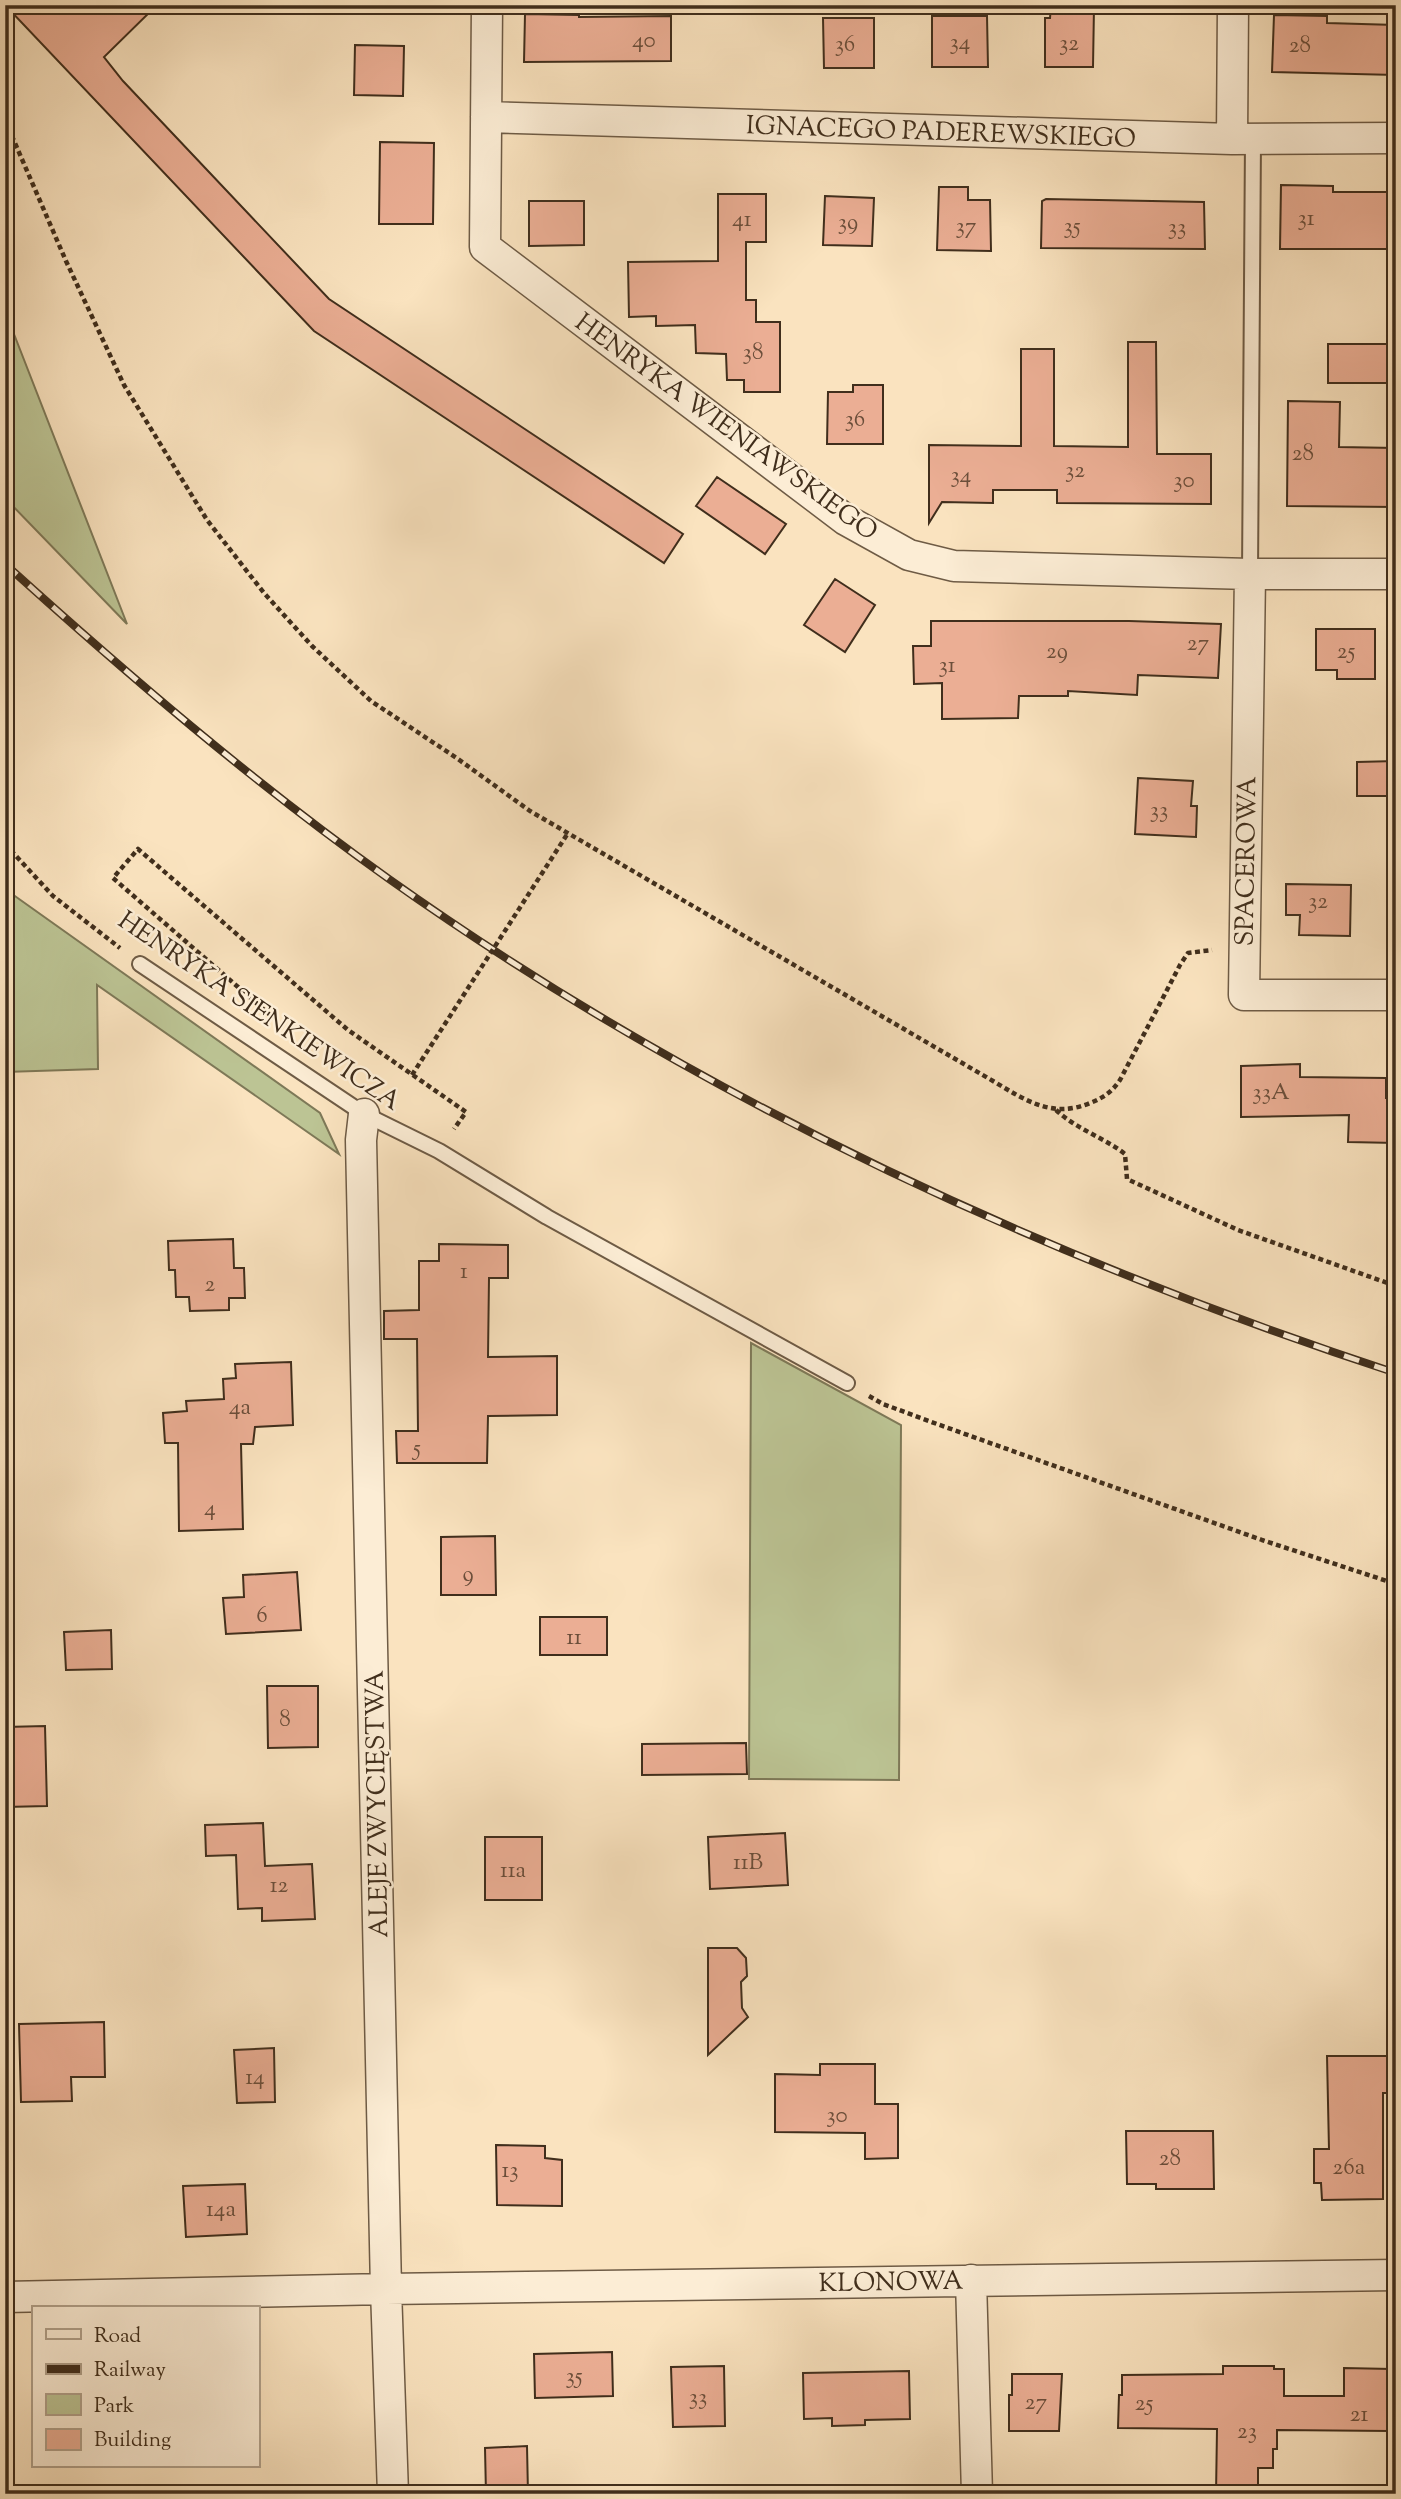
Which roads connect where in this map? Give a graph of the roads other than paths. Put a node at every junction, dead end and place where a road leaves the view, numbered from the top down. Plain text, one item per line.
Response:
1 (487, 5) edge
2 (1233, 5) edge
3 (486, 117) junction
4 (1396, 138) edge
5 (1242, 139) junction
6 (1250, 574) junction
7 (1396, 574) edge
8 (140, 964) road end
9 (1396, 995) edge
10 (364, 1114) junction
11 (847, 1383) road end
12 (1396, 2275) edge
13 (971, 2280) junction
14 (386, 2288) junction
15 (5, 2297) edge
16 (393, 2494) edge
17 (977, 2494) edge

1 - 3 street, HENRYKA WIENIAWSKIEGO
2 - 5 street
3 - 5 street, IGNACEGO PADEREWSKIEGO
3 - 6 street, HENRYKA WIENIAWSKIEGO
4 - 5 street, IGNACEGO PADEREWSKIEGO
5 - 6 lane
6 - 7 street, HENRYKA WIENIAWSKIEGO
6 - 9 street, SPACEROWA
8 - 10 lane, HENRYKA SIENKIEWICZA
10 - 11 lane, HENRYKA SIENKIEWICZA
10 - 14 street, ALEJE ZWYCIĘSTWA
12 - 13 street, KLONOWA
13 - 14 street, KLONOWA
13 - 17 street
14 - 15 street, KLONOWA
14 - 16 street, ALEJE ZWYCIĘSTWA

